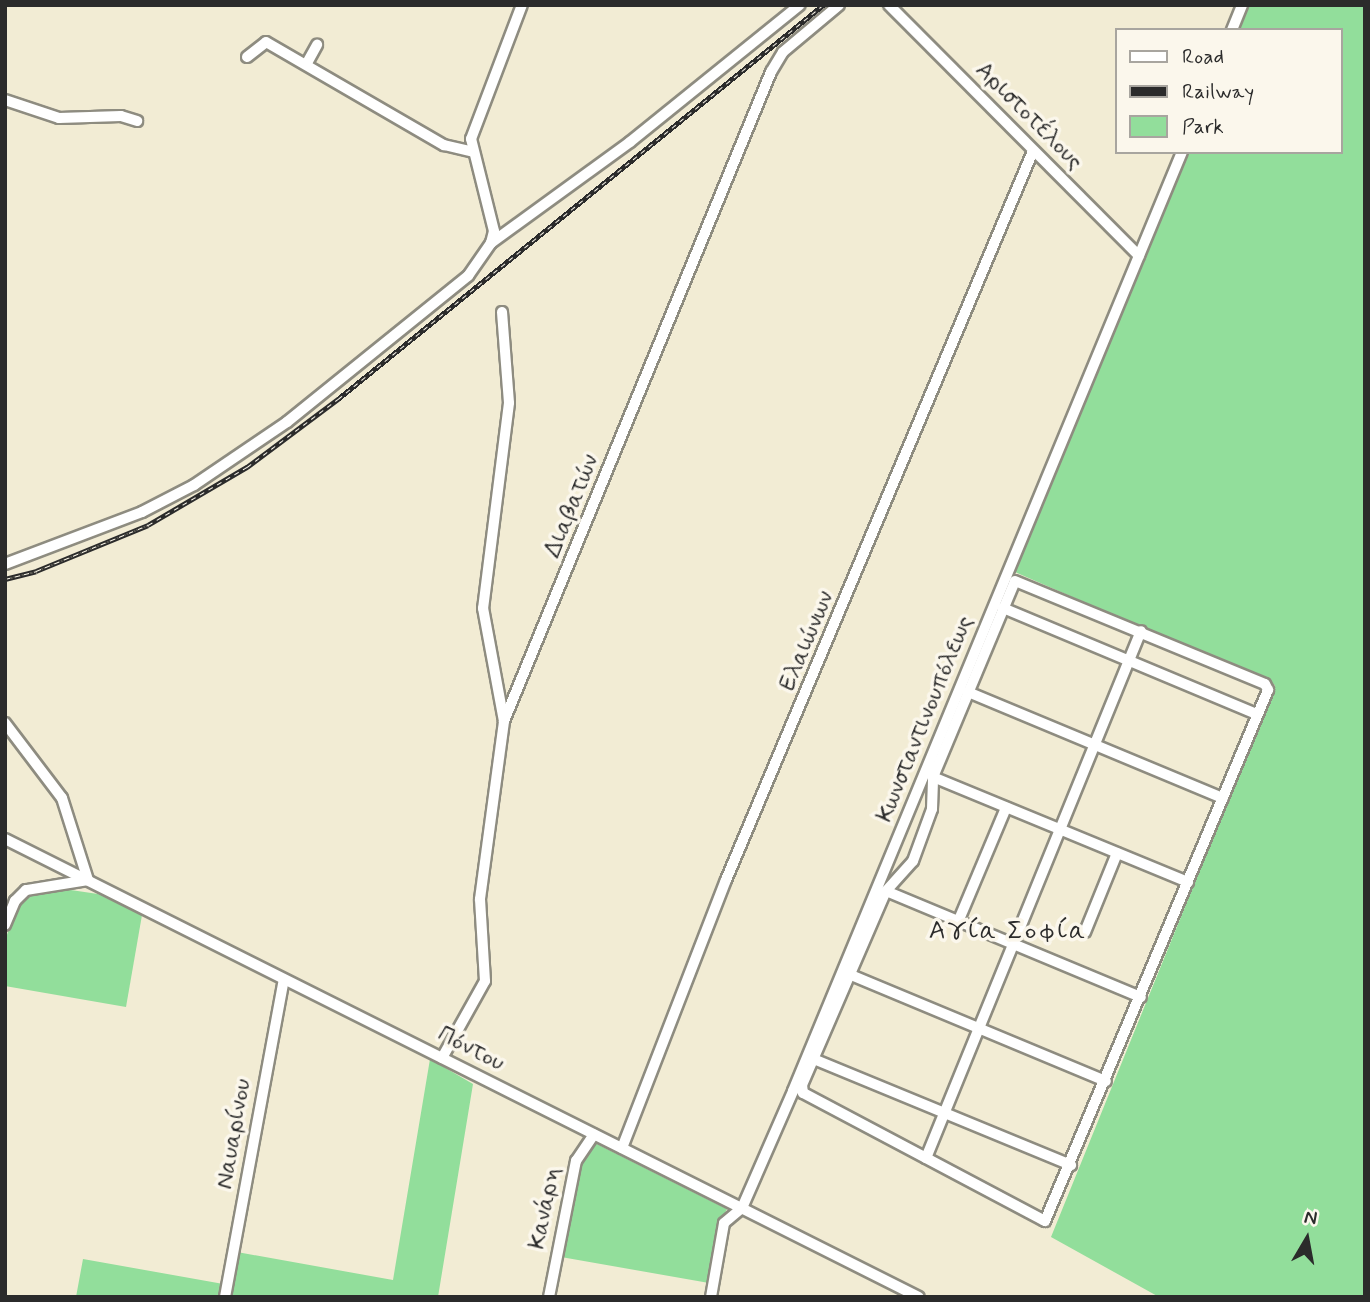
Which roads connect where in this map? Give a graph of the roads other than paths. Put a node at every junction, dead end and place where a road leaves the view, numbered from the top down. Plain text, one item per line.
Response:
1 (522, 5) edge
2 (800, 5) edge
3 (839, 5) edge
4 (889, 5) edge
5 (1242, 5) edge
6 (1233, 28) edge
7 (317, 45) dead end
8 (247, 57) dead end
9 (307, 63) junction
10 (5, 100) edge
11 (137, 121) dead end
12 (471, 145) junction
13 (1033, 151) junction
14 (1181, 154) edge
15 (492, 243) junction
16 (1139, 256) junction
17 (502, 312) dead end
18 (5, 564) edge
19 (1003, 608) junction
20 (1140, 631) junction
21 (1130, 661) junction
22 (968, 692) junction
23 (1257, 714) junction
24 (505, 721) junction
25 (5, 723) edge
26 (1095, 746) junction
27 (933, 777) junction
28 (1223, 798) junction
29 (1006, 808) junction
30 (1061, 831) junction
31 (901, 835) junction
32 (5, 839) edge
33 (920, 843) junction
34 (1117, 853) junction
35 (88, 880) junction
36 (1188, 882) junction
37 (886, 891) junction
38 (958, 922) junction
39 (5, 925) edge
40 (1085, 932) dead end
41 (1014, 944) junction
42 (851, 975) junction
43 (284, 979) junction
44 (1142, 997) junction
45 (980, 1029) junction
46 (442, 1058) junction
47 (816, 1060) junction
48 (1106, 1081) junction
49 (945, 1114) junction
50 (594, 1134) junction
51 (622, 1148) junction
52 (926, 1158) junction
53 (1071, 1165) junction
54 (742, 1208) junction
55 (225, 1297) edge
56 (549, 1297) edge
57 (711, 1297) edge
58 (919, 1297) edge

1 - 12 street
2 - 15 street
3 - 24 street, Διαβατών
4 - 13 street, Αριστοτέλους
5 - 6 street
7 - 9 street
8 - 9 street
9 - 12 street
10 - 11 street
12 - 15 street
13 - 16 street, Αριστοτέλους
13 - 51 street, Ελαιώνων
14 - 16 street, Κωνσταντινουπόλεως
15 - 18 street
16 - 31 street, Κωνσταντινουπόλεως
17 - 24 street
19 - 20 street
19 - 21 street
19 - 22 street
20 - 21 street
20 - 23 street
21 - 23 street
21 - 26 street
22 - 26 street
22 - 27 street
23 - 28 street
24 - 46 street, Διαβατών
25 - 35 street
26 - 28 street
26 - 30 street
27 - 29 street
27 - 33 street
28 - 36 street
29 - 30 street
29 - 38 street
30 - 34 street
30 - 41 street
31 - 33 street
31 - 54 street, Κωνσταντινουπόλεως
32 - 35 street, Πόντου
33 - 37 street
34 - 36 street
34 - 40 street
35 - 39 street
35 - 43 street, Πόντου
36 - 44 street
37 - 38 street
37 - 42 street
38 - 41 street
41 - 44 street
41 - 45 street
42 - 45 street
42 - 47 street
43 - 46 street, Πόντου
43 - 55 street, Ναυαρίνου
44 - 48 street
45 - 48 street
45 - 49 street
46 - 50 street, Πόντου
47 - 49 street
47 - 52 street
48 - 53 street
49 - 52 street
49 - 53 street
50 - 51 street, Πόντου
50 - 56 street, Κανάρη
51 - 54 street, Πόντου
52 - 53 street
54 - 57 street, Κωνσταντινουπόλεως
54 - 58 street, Πόντου

